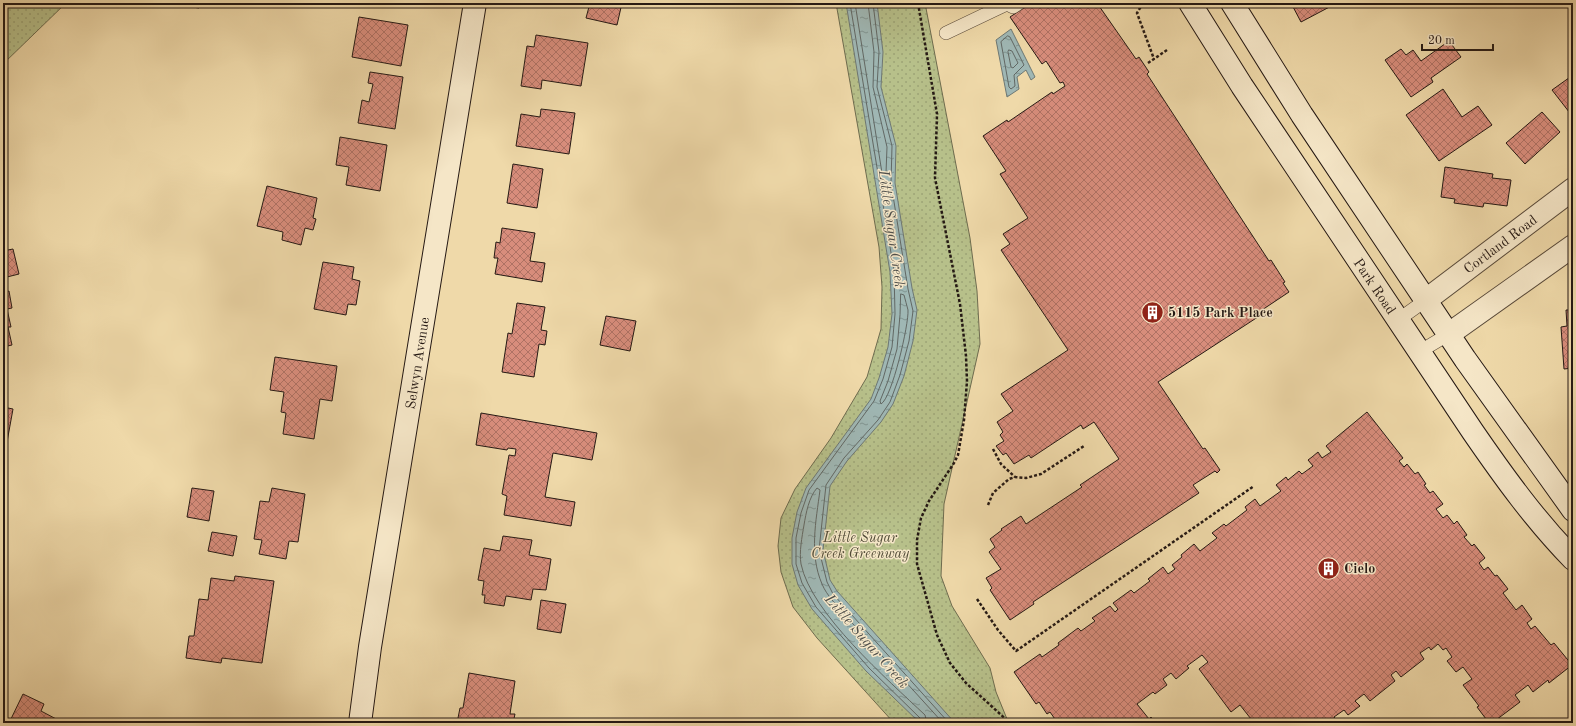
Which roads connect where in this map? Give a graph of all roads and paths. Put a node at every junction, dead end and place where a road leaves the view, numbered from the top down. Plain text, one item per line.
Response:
1 (475, 3) edge
2 (918, 3) edge
3 (1019, 3) edge
4 (1143, 3) edge
5 (1190, 3) edge
6 (1232, 3) edge
7 (946, 33) dead end
8 (1167, 50) dead end
9 (1154, 59) junction
10 (1148, 63) dead end
11 (1573, 189) edge
12 (1573, 246) edge
13 (1426, 300) junction
14 (1398, 320) junction
15 (1449, 334) junction
16 (1419, 352) junction
17 (1084, 446) dead end
18 (993, 449) dead end
19 (1015, 477) junction
20 (1254, 486) dead end
21 (988, 505) dead end
22 (1573, 510) edge
23 (1573, 559) edge
24 (977, 599) dead end
25 (360, 723) edge
26 (1010, 723) edge

1 - 25 main road, Selwyn Avenue
2 - 26 path
3 - 7 lane
4 - 9 path
5 - 14 main road, Park Road
6 - 13 main road
8 - 9 path
9 - 10 path
11 - 13 main road, Cortland Road
12 - 15 main road
13 - 14 lane
13 - 15 main road
14 - 16 main road, Park Road
15 - 16 lane
15 - 22 main road
16 - 23 main road, Park Road
17 - 19 path
18 - 19 path
19 - 21 path
20 - 24 path

